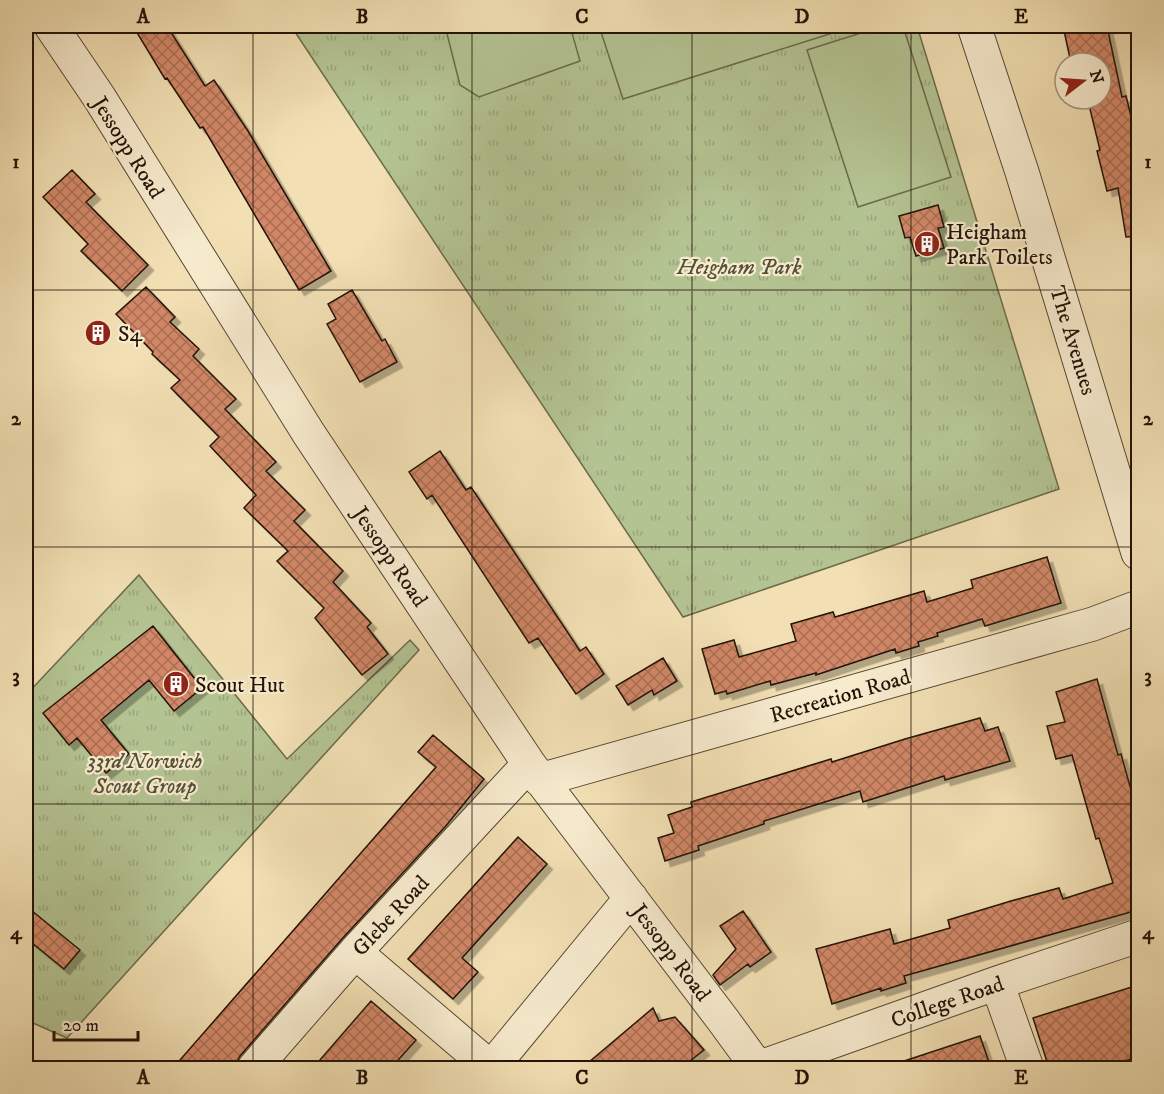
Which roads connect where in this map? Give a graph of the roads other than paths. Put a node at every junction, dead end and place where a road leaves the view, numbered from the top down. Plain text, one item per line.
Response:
1 (51, 26) edge
2 (974, 26) edge
3 (1138, 553) edge
4 (1138, 607) edge
5 (535, 772) junction
6 (631, 898) junction
7 (1138, 936) edge
8 (355, 952) junction
9 (997, 983) junction
10 (254, 1068) edge
11 (491, 1068) edge
12 (758, 1068) edge
13 (1027, 1068) edge

1 - 5 street, Jessopp Road
2 - 3 street, The Avenues
4 - 5 street, Recreation Road
5 - 6 street, Jessopp Road
5 - 8 street, Glebe Road
6 - 11 street
6 - 12 street, Jessopp Road
7 - 9 street, College Road
8 - 10 street, Glebe Road
8 - 11 street
9 - 12 street, College Road
9 - 13 street

